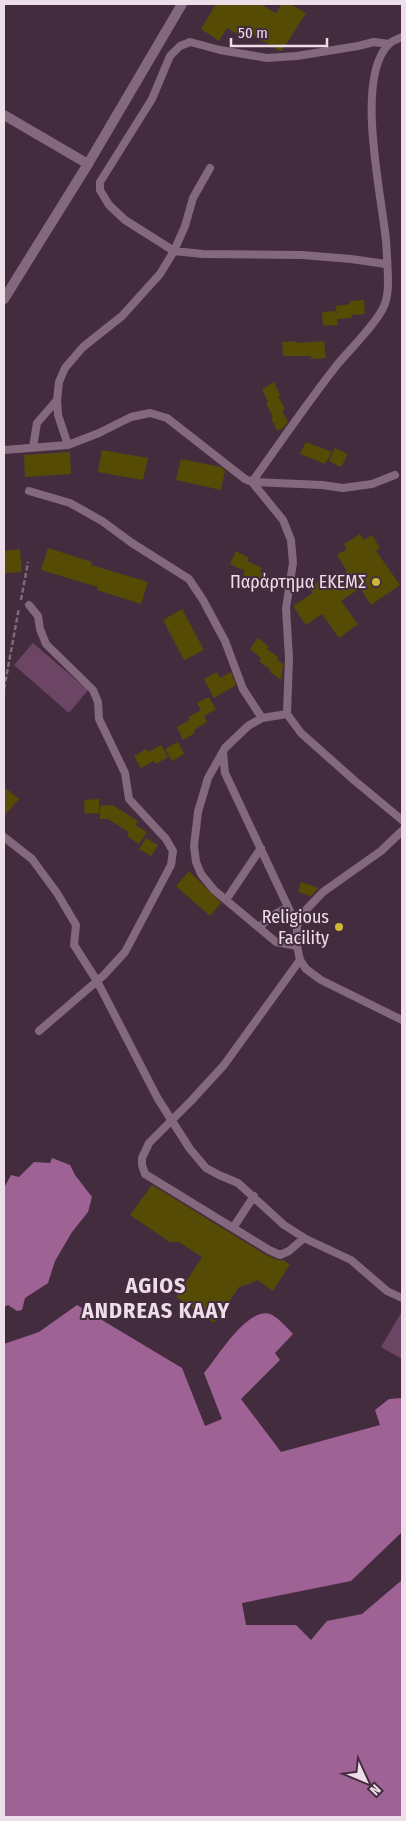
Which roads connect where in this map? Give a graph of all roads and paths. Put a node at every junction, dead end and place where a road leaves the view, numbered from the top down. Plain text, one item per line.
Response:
1 (182, 4) edge
2 (402, 37) edge
3 (389, 44) junction
4 (4, 115) edge
5 (88, 164) junction
6 (210, 168) dead end
7 (174, 251) junction
8 (386, 264) junction
9 (4, 299) edge
10 (57, 400) junction
11 (68, 445) junction
12 (33, 447) junction
13 (4, 450) edge
14 (395, 475) dead end
15 (252, 482) junction
16 (29, 491) dead end
17 (28, 562) dead end
18 (30, 605) dead end
19 (4, 690) edge
20 (287, 714) junction
21 (262, 718) junction
22 (223, 751) junction
23 (402, 820) edge
24 (402, 831) edge
25 (4, 837) edge
26 (261, 848) junction
27 (226, 900) junction
28 (288, 907) junction
29 (297, 926) junction
30 (260, 927) junction
31 (296, 946) junction
32 (300, 960) junction
33 (97, 982) junction
34 (402, 1020) edge
35 (39, 1031) dead end
36 (172, 1120) junction
37 (254, 1196) junction
38 (233, 1228) junction
39 (304, 1238) junction
40 (402, 1298) edge

1 - 5 street
2 - 3 lane
3 - 7 lane
3 - 8 lane
4 - 5 street
5 - 9 street
6 - 7 lane
7 - 8 lane
7 - 10 lane
8 - 15 lane
10 - 11 lane
10 - 12 lane
11 - 12 lane
11 - 15 lane
12 - 13 lane
14 - 15 lane
15 - 20 lane
16 - 21 lane
17 - 19 path
18 - 33 lane
20 - 21 lane
20 - 23 lane
21 - 22 lane
22 - 26 lane
22 - 27 lane
24 - 29 lane
25 - 33 lane
26 - 27 lane
26 - 28 lane
27 - 30 lane
28 - 29 lane
28 - 30 lane
29 - 31 lane
30 - 31 lane
31 - 32 lane
32 - 34 lane
32 - 36 lane
33 - 35 lane
33 - 36 lane
36 - 37 lane
36 - 38 lane
37 - 38 lane
37 - 39 lane
38 - 39 lane
39 - 40 lane

